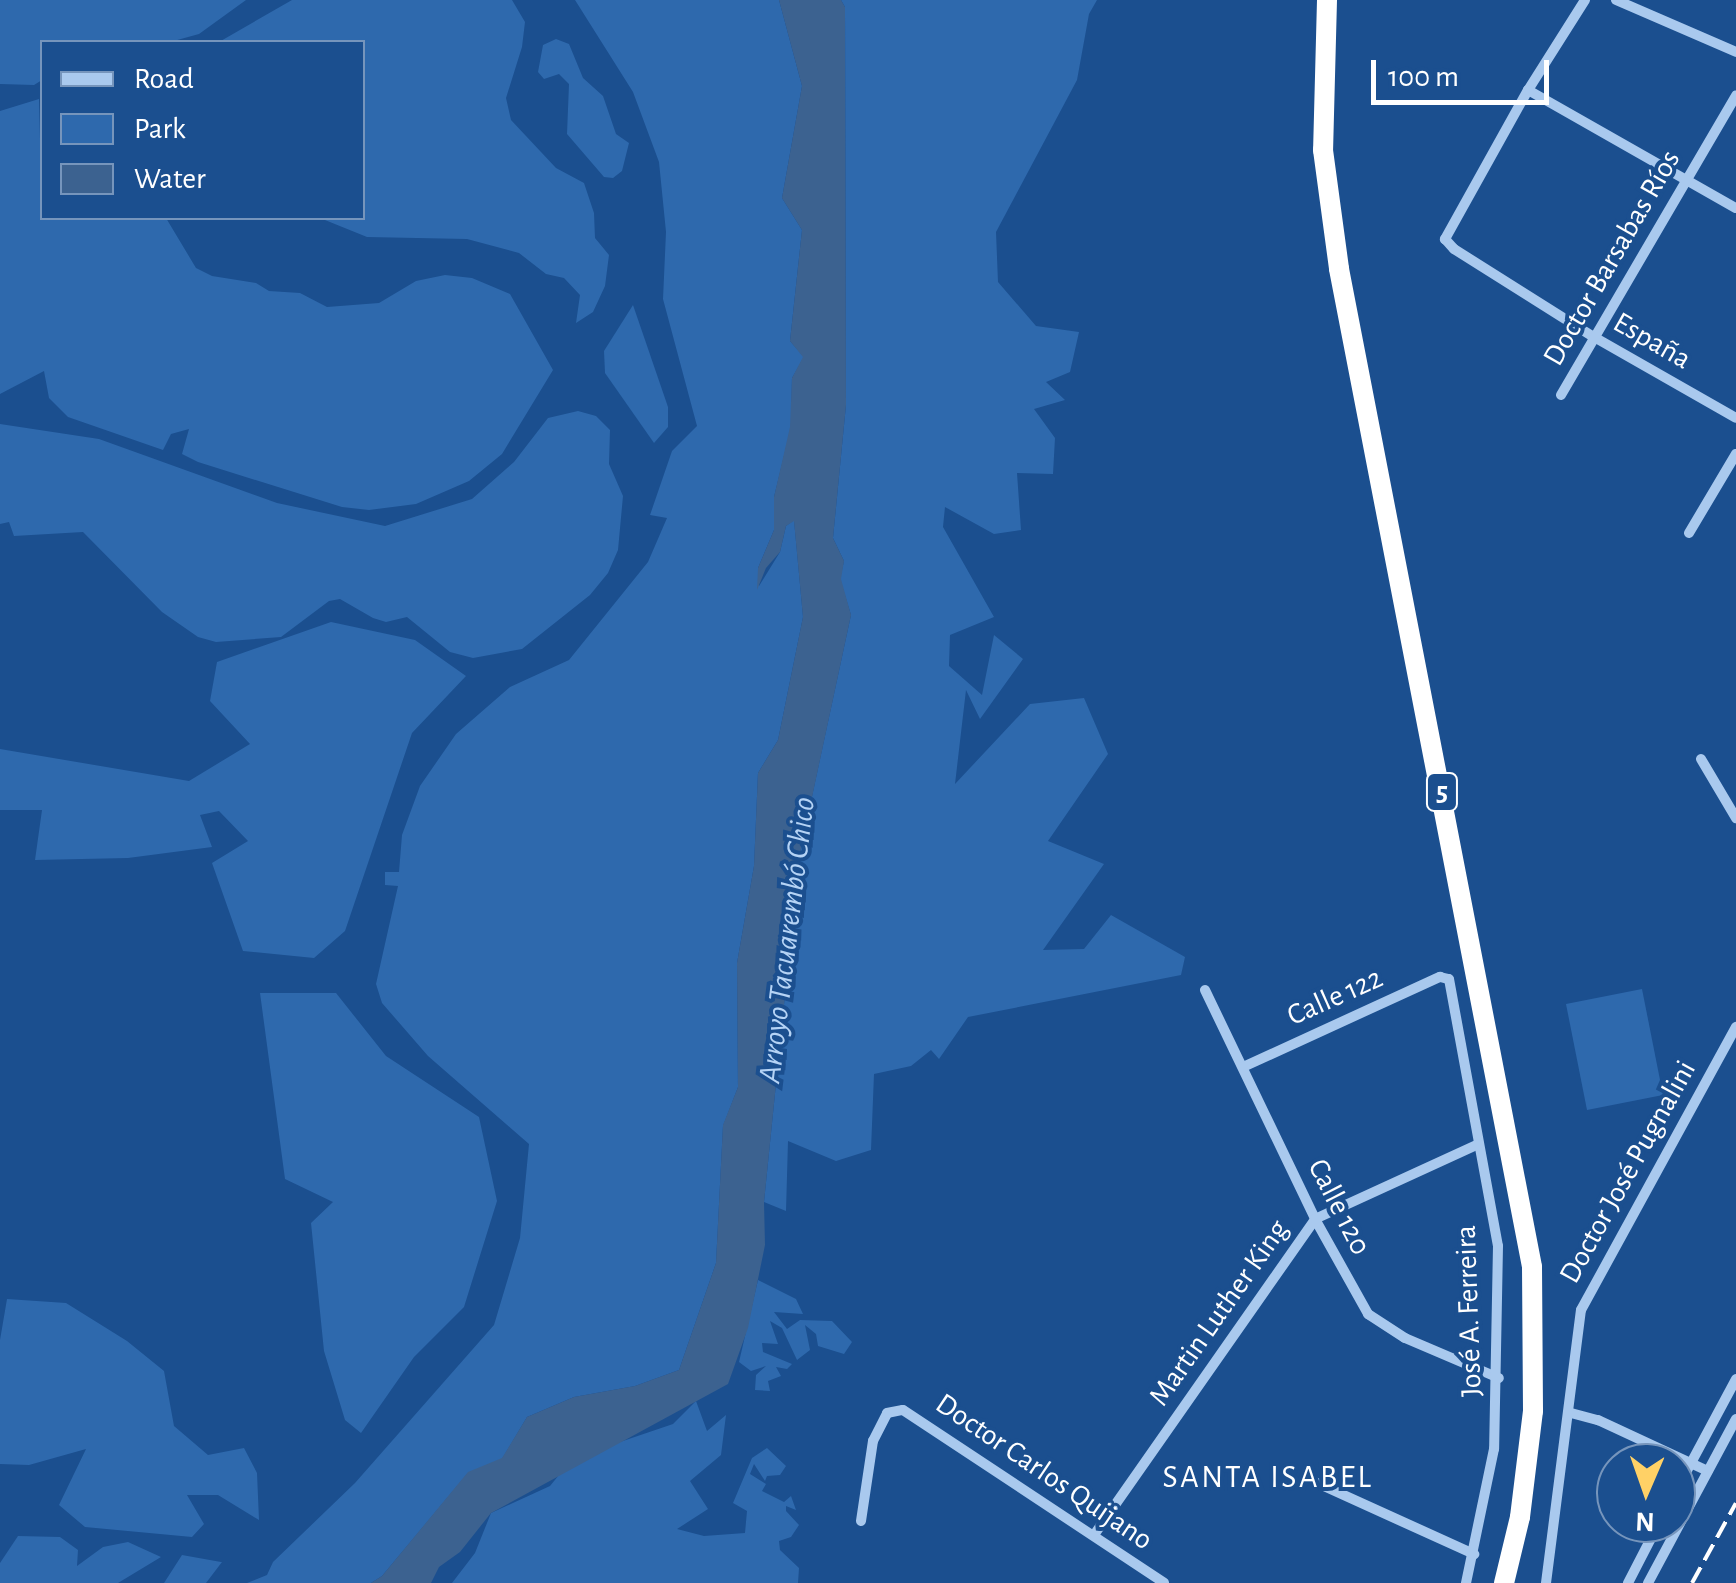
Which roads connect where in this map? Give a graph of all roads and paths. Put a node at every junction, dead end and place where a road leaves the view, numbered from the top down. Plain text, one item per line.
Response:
1 (1327, 0) edge
2 (1586, 0) edge
3 (1616, 0) edge
4 (1736, 52) edge
5 (1528, 90) junction
6 (1736, 95) edge
7 (1687, 180) junction
8 (1736, 208) edge
9 (1594, 337) junction
10 (1561, 395) dead end
11 (1736, 418) edge
12 (1736, 454) edge
13 (1690, 533) dead end
14 (1701, 759) dead end
15 (1736, 818) edge
16 (1448, 979) joint
17 (1205, 990) dead end
18 (1736, 1027) edge
19 (1242, 1066) junction
20 (1479, 1144) junction
21 (1315, 1220) junction
22 (1499, 1378) junction
23 (1736, 1379) edge
24 (1571, 1413) junction
25 (1736, 1419) edge
26 (1648, 1443) edge
27 (1696, 1454) edge
28 (1696, 1465) edge
29 (1708, 1471) junction
30 (1314, 1482) dead end
31 (862, 1522) dead end
32 (1094, 1535) junction
33 (1649, 1543) edge
34 (1474, 1554) junction
35 (1164, 1583) edge
36 (1466, 1583) edge
37 (1504, 1583) edge
38 (1546, 1583) edge
39 (1628, 1583) edge
40 (1648, 1583) edge

1 - 37 highway, 5
2 - 5 street
3 - 4 street
5 - 7 street
5 - 9 street, España
6 - 7 street, Doctor Barsabas Ríos
7 - 8 street
7 - 9 street, Doctor Barsabas Ríos
9 - 10 street, Doctor Barsabas Ríos
9 - 11 street, España
12 - 13 street
14 - 15 street
16 - 19 street, Calle 122
16 - 20 street, José A. Ferreira
17 - 19 street, Calle 120
18 - 24 street, Doctor José Pugnalini
19 - 21 street, Calle 120
20 - 21 street, Martin Luther King
20 - 22 street, José A. Ferreira
21 - 22 street, Calle 120
21 - 32 street, Martin Luther King
22 - 34 street, José A. Ferreira
23 - 27 street
24 - 26 street
24 - 38 street, Doctor José Pugnalini
25 - 29 street
28 - 29 street
29 - 40 street
30 - 34 street
31 - 32 street, Doctor Carlos Quijano
32 - 35 street, Doctor Carlos Quijano
33 - 39 street
34 - 36 street, José A. Ferreira

